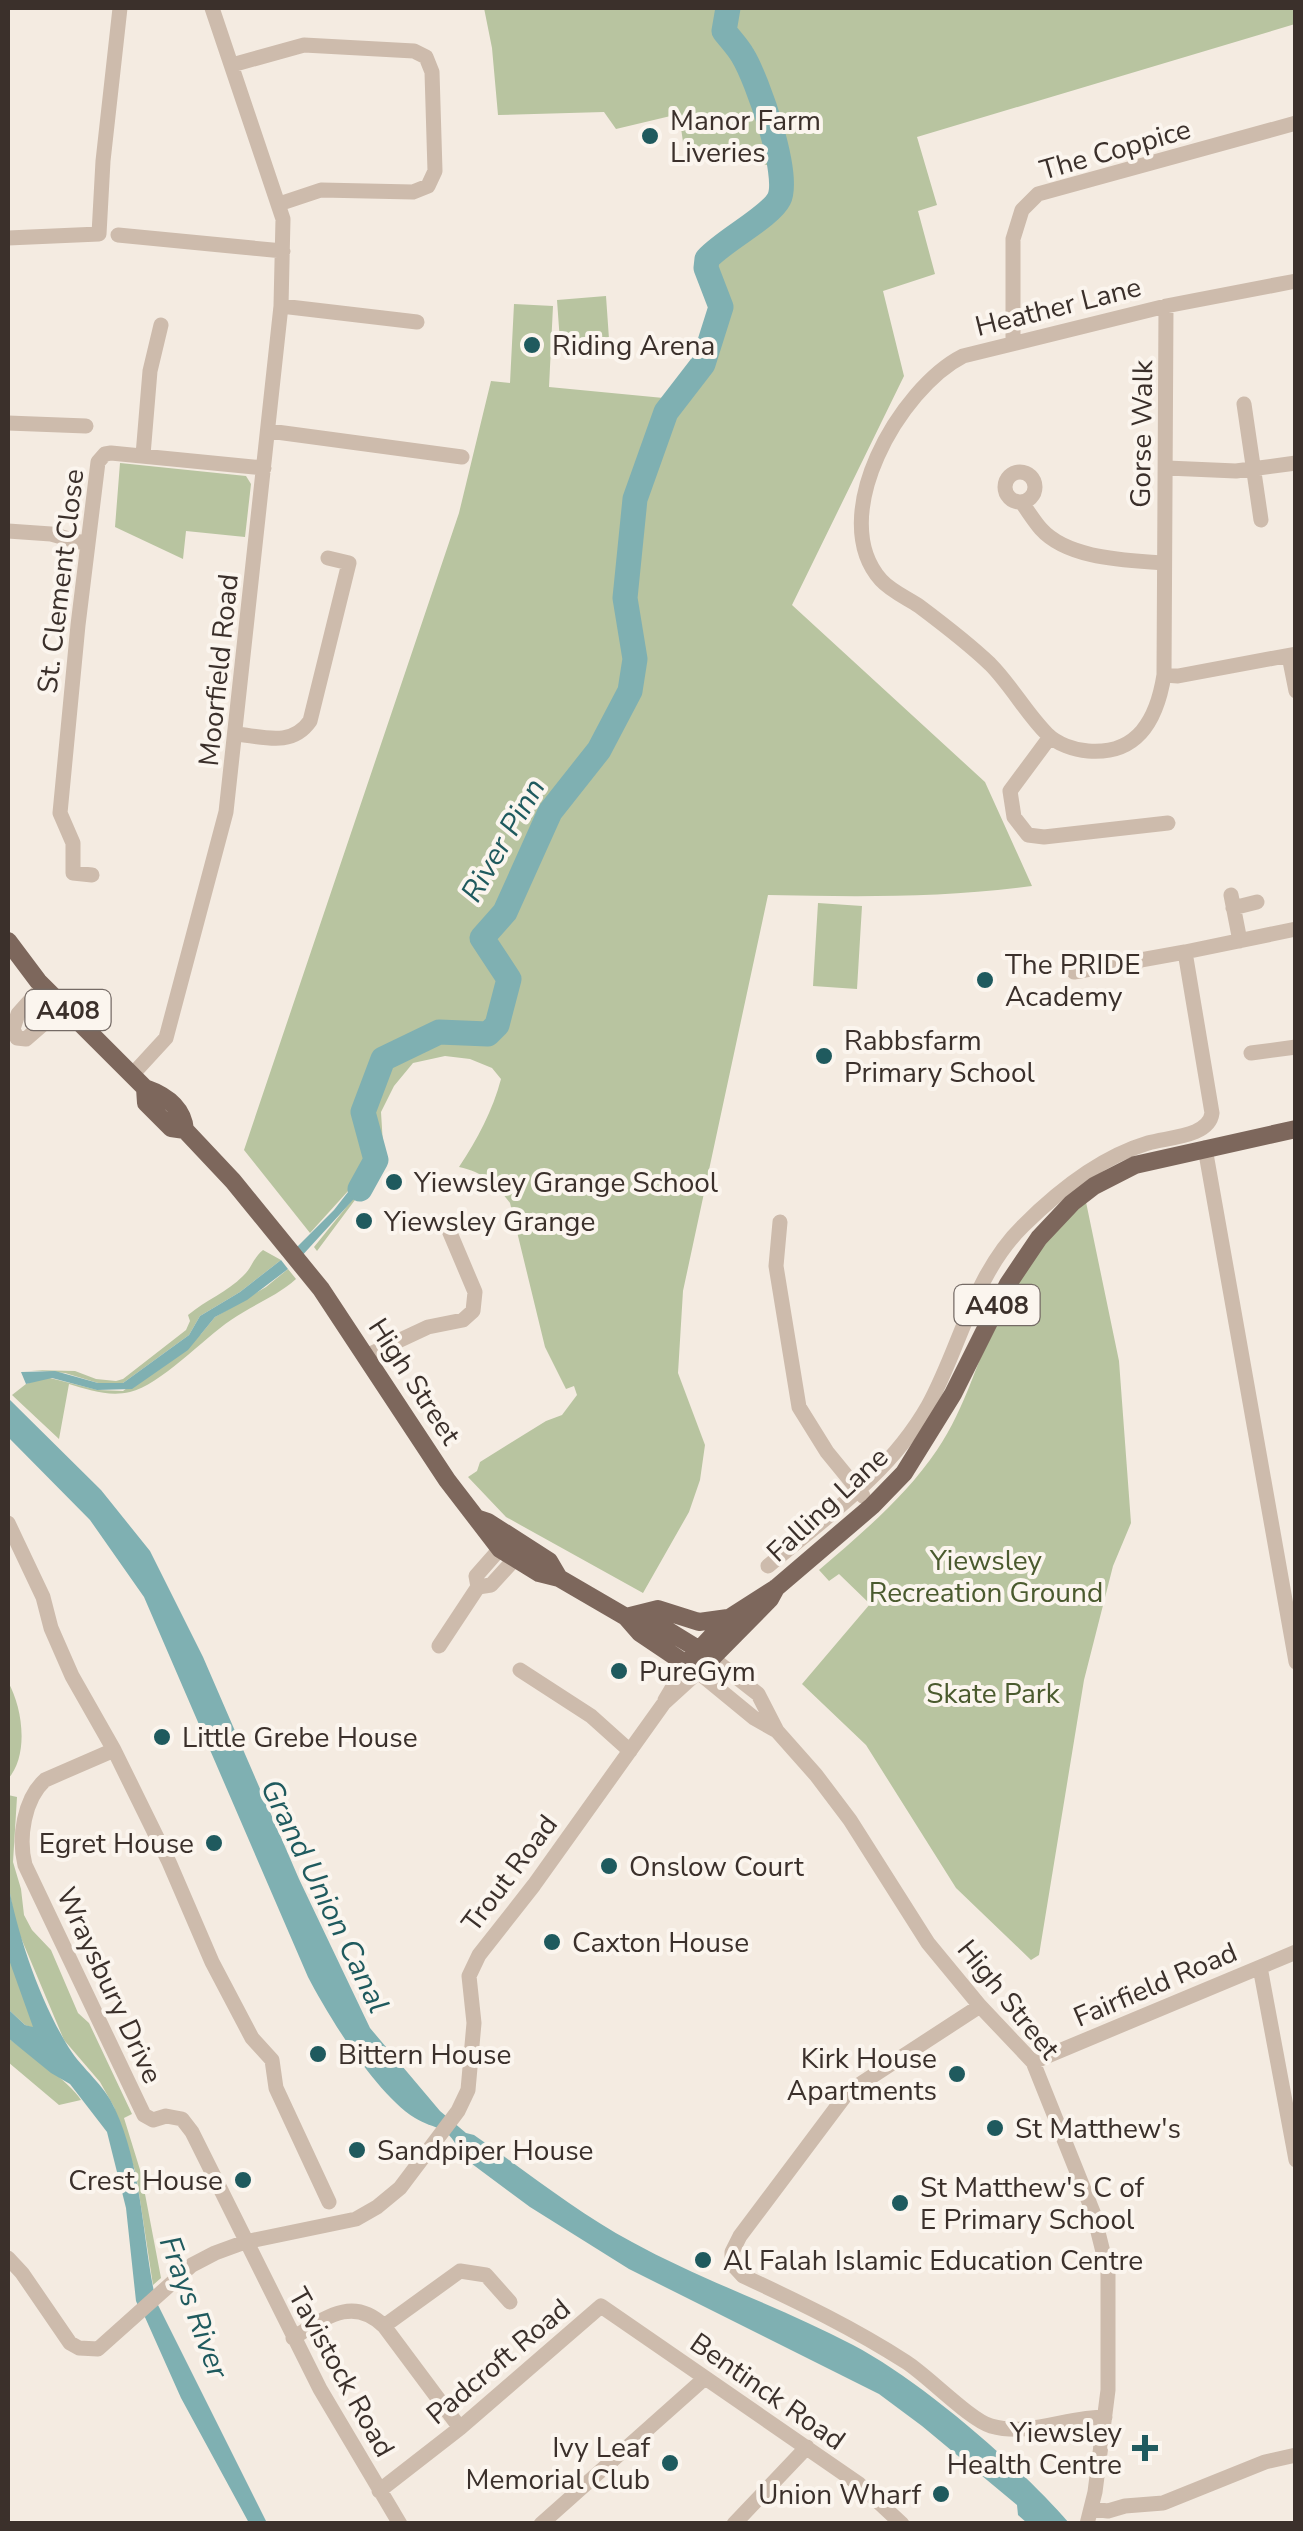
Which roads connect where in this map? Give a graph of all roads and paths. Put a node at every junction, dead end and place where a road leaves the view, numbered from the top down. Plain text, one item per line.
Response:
1 (120, 8) edge
2 (212, 8) edge
3 (232, 65) junction
4 (1296, 123) edge
5 (279, 204) junction
6 (118, 235) dead end
7 (8, 238) edge
8 (283, 251) junction
9 (1296, 281) edge
10 (281, 306) junction
11 (1166, 306) junction
12 (417, 322) dead end
13 (161, 325) dead end
14 (1013, 341) junction
15 (1244, 404) dead end
16 (8, 422) edge
17 (86, 426) dead end
18 (268, 431) junction
19 (142, 455) junction
20 (462, 457) dead end
21 (1296, 462) edge
22 (264, 468) junction
23 (1166, 468) junction
24 (1255, 470) junction
25 (1022, 502) dead end
26 (1261, 520) dead end
27 (8, 531) edge
28 (87, 544) junction
29 (328, 558) dead end
30 (1164, 562) junction
31 (349, 563) junction
32 (367, 567) dead end
33 (1292, 655) edge
34 (1164, 676) junction
35 (1296, 691) edge
36 (237, 734) junction
37 (1050, 737) junction
38 (1168, 823) dead end
39 (55, 871) dead end
40 (74, 873) junction
41 (92, 874) dead end
42 (1257, 902) dead end
43 (1296, 930) edge
44 (1240, 940) junction
45 (8, 941) edge
46 (1185, 952) junction
47 (1074, 972) dead end
48 (43, 986) junction
49 (64, 1006) junction
50 (10, 1029) edge
51 (1296, 1046) edge
52 (1270, 1050) junction
53 (1251, 1053) dead end
54 (1274, 1068) dead end
55 (138, 1081) junction
56 (1296, 1130) edge
57 (1204, 1138) junction
58 (445, 1221) dead end
59 (780, 1222) dead end
60 (366, 1356) junction
61 (859, 1491) junction
62 (872, 1506) junction
63 (8, 1523) edge
64 (513, 1548) junction
65 (768, 1566) dead end
66 (776, 1588) junction
67 (626, 1618) junction
68 (729, 1618) junction
69 (439, 1646) dead end
70 (699, 1660) junction
71 (1296, 1662) edge
72 (520, 1670) dead end
73 (114, 1750) junction
74 (630, 1751) junction
75 (1296, 1952) edge
76 (1260, 1967) junction
77 (980, 2006) junction
78 (1033, 2062) junction
79 (1296, 2160) edge
80 (329, 2202) dead end
81 (245, 2242) junction
82 (8, 2258) edge
83 (510, 2302) dead end
84 (601, 2306) joint
85 (384, 2326) junction
86 (293, 2338) junction
87 (705, 2378) junction
88 (1105, 2417) junction
89 (460, 2428) junction
90 (807, 2447) junction
91 (1296, 2455) edge
92 (380, 2490) junction
93 (1090, 2511) edge
94 (400, 2524) edge
95 (541, 2524) edge
96 (734, 2524) edge
97 (902, 2524) edge

1 - 7 street
2 - 3 street, Moorfield Road
3 - 5 street, Moorfield Road
3 - 5 street
4 - 14 street, The Coppice
5 - 8 street, Moorfield Road
6 - 8 street
8 - 10 street, Moorfield Road
9 - 11 street, Heather Lane
10 - 12 street
10 - 18 street, Moorfield Road
11 - 14 street, Heather Lane
11 - 23 street, Gorse Walk
13 - 19 street
14 - 37 street, Heather Lane
15 - 24 street
16 - 17 street
18 - 20 street
18 - 22 street, Moorfield Road
19 - 22 street, St. Clement Close
19 - 28 street, St. Clement Close
21 - 24 street
22 - 36 street, Moorfield Road
23 - 24 street
23 - 30 street, Gorse Walk
24 - 26 street
25 - 30 street
27 - 28 street
28 - 40 street, St. Clement Close
29 - 31 street
30 - 34 street, Gorse Walk
31 - 32 street
31 - 36 street
33 - 34 street
33 - 35 street
34 - 37 street, Gorse Walk
36 - 55 street, Moorfield Road
37 - 38 street
39 - 40 street
40 - 41 street
42 - 44 street
43 - 44 street
44 - 46 street
45 - 48 main road, A408
46 - 47 street
46 - 57 street
48 - 49 main road, A408
48 - 50 street
49 - 50 street
49 - 55 main road, A408
51 - 52 street
52 - 53 street
52 - 54 street
55 - 60 main road, High Street
56 - 57 main road, Falling Lane / A408
57 - 61 street, Falling Lane
57 - 62 main road, Falling Lane / A408
57 - 71 street
58 - 60 street
59 - 61 street
60 - 64 main road, High Street
61 - 62 street
61 - 65 street, Falling Lane
62 - 66 main road, Falling Lane / A408
63 - 73 street
64 - 67 main road, High Street
64 - 69 street
66 - 68 main road, Falling Lane / A408
66 - 70 main road, Falling Lane / A408
67 - 68 main road
67 - 70 main road, High Street
68 - 70 main road, Falling Lane / A408
70 - 74 street, Trout Road
70 - 77 street, High Street
72 - 74 street
73 - 80 street
73 - 81 street, Wraysbury Drive
74 - 81 street, Trout Road
75 - 76 street, Fairfield Road
76 - 78 street, Fairfield Road
76 - 79 street
77 - 78 street, High Street
77 - 88 street
78 - 88 street, High Street
81 - 82 street, Trout Road
81 - 86 street, Tavistock Road
83 - 85 street
84 - 87 street, Bentinck Road
84 - 89 street, Padcroft Road
85 - 86 street
85 - 89 street
86 - 92 street, Tavistock Road
87 - 90 street, Bentinck Road
87 - 95 street
88 - 93 street, High Street
89 - 92 street, Padcroft Road
90 - 96 street
90 - 97 street, Bentinck Road
91 - 93 street
92 - 94 street, Tavistock Road

